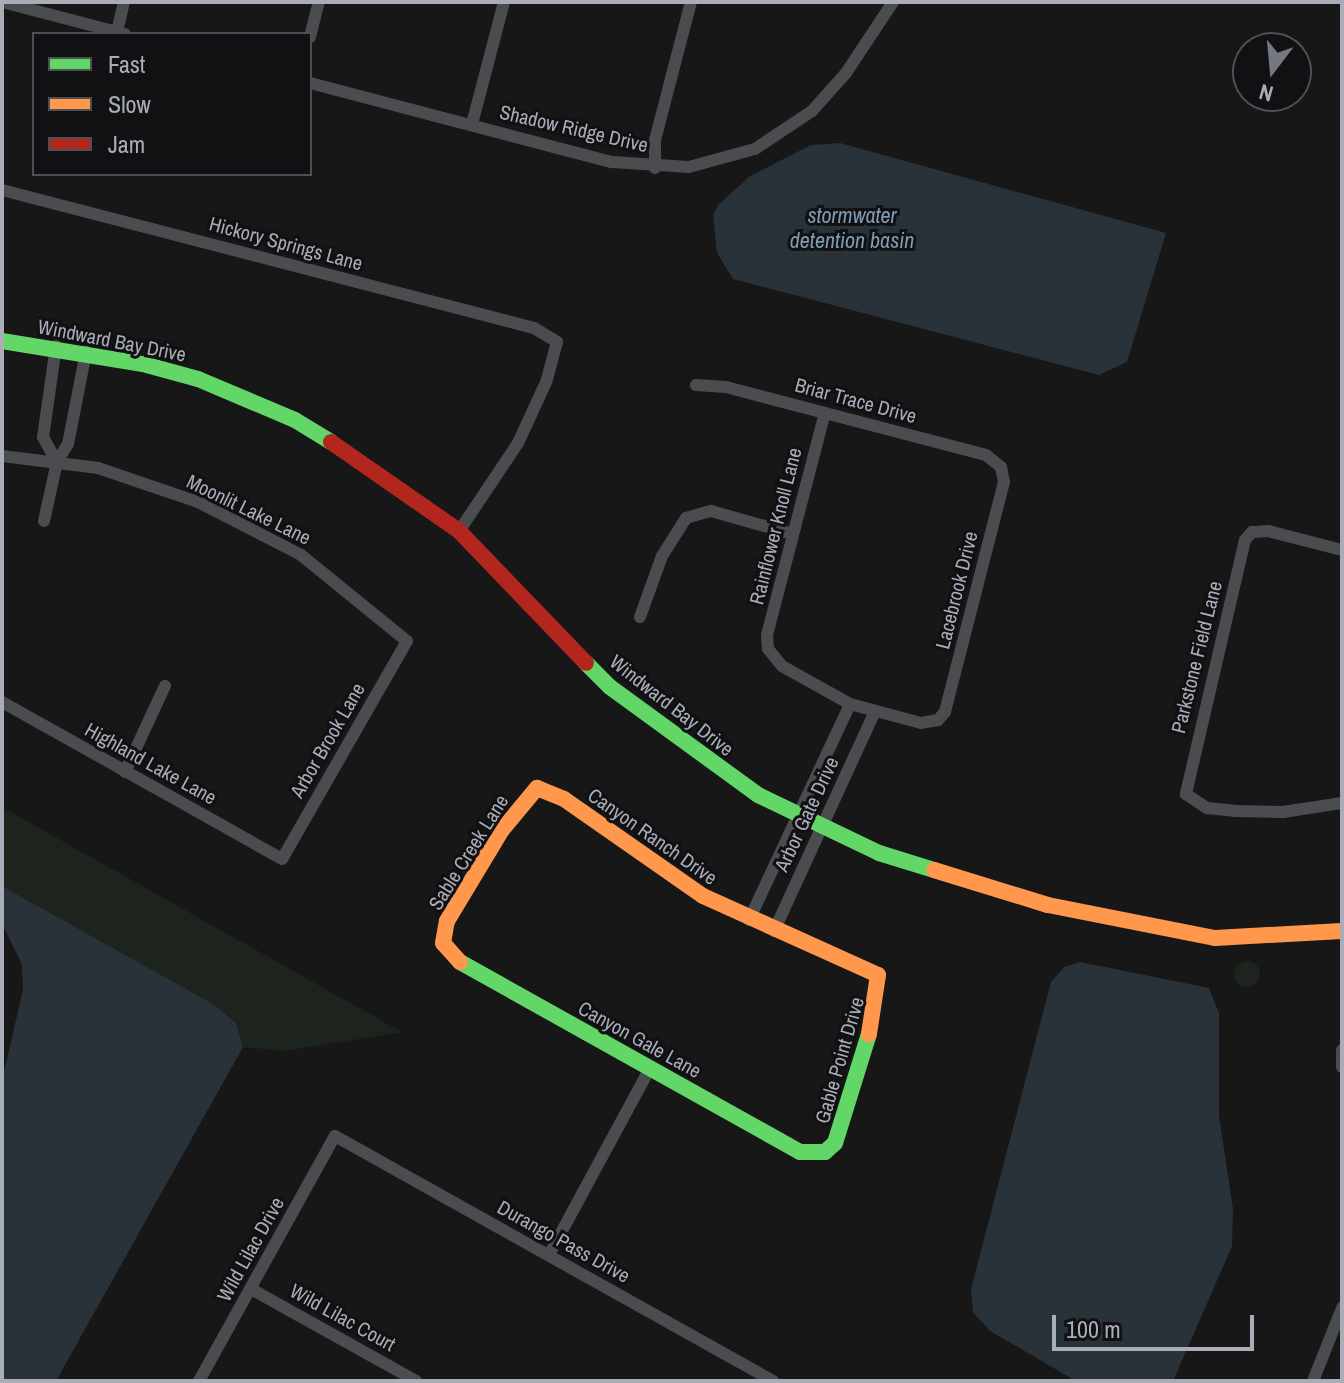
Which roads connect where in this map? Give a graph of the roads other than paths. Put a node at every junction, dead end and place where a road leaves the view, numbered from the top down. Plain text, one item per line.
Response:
1 (2, 2) edge
2 (124, 2) edge
3 (319, 2) edge
4 (504, 2) edge
5 (691, 2) edge
6 (881, 2) edge
7 (893, 2) edge
8 (874, 27) junction
9 (117, 32) edge
10 (121, 32) edge
11 (311, 32) edge
12 (312, 84) edge
13 (472, 124) junction
14 (655, 168) junction
15 (2, 190) edge
16 (2, 341) edge
17 (56, 346) junction
18 (86, 352) junction
19 (696, 385) dead end
20 (825, 413) junction
21 (2, 456) edge
22 (57, 462) junction
23 (1001, 467) joint
24 (44, 521) dead end
25 (459, 531) junction
26 (793, 534) junction
27 (1342, 550) edge
28 (640, 617) dead end
29 (407, 641) joint
30 (165, 686) dead end
31 (2, 702) edge
32 (850, 704) junction
33 (874, 714) junction
34 (125, 772) junction
35 (537, 788) joint
36 (1342, 803) edge
37 (798, 815) junction
38 (822, 826) junction
39 (282, 859) joint
40 (749, 920) junction
41 (774, 931) junction
42 (1342, 931) edge
43 (443, 943) joint
44 (878, 975) joint
45 (1341, 1050) edge
46 (1342, 1067) edge
47 (650, 1068) junction
48 (335, 1136) joint
49 (825, 1152) joint
50 (549, 1255) junction
51 (251, 1289) junction
52 (1342, 1308) edge
53 (199, 1381) edge
54 (416, 1381) edge
55 (773, 1381) edge
56 (1313, 1381) edge

1 - 9 street
2 - 10 street
3 - 11 street
4 - 13 street
5 - 14 street
6 - 8 street, Shadow Ridge Drive
7 - 8 street, Shadow Ridge Drive
8 - 14 street, Shadow Ridge Drive
12 - 13 street, Shadow Ridge Drive
13 - 14 street, Shadow Ridge Drive
15 - 25 street, Hickory Springs Lane
16 - 17 street, Windward Bay Drive
17 - 18 street, Windward Bay Drive
17 - 22 street
18 - 22 street
18 - 25 street, Windward Bay Drive
19 - 20 street, Briar Trace Drive
20 - 23 street, Briar Trace Drive
20 - 26 street, Rainflower Knoll Lane
21 - 22 street, Moonlit Lake Lane
22 - 24 street
22 - 29 street, Moonlit Lake Lane
23 - 33 street, Lacebrook Drive
25 - 37 street, Windward Bay Drive
26 - 28 street
26 - 32 street, Rainflower Knoll Lane
27 - 36 street, Parkstone Field Lane
29 - 39 street, Arbor Brook Lane
30 - 34 street
31 - 34 street, Highland Lake Lane
32 - 33 street
32 - 37 street, Arbor Gate Drive
33 - 38 street, Arbor Gate Drive
34 - 39 street, Highland Lake Lane
35 - 40 street, Canyon Ranch Drive
35 - 43 street, Sable Creek Lane
37 - 38 street, Windward Bay Drive
37 - 40 street, Arbor Gate Drive
38 - 41 street, Arbor Gate Drive
38 - 42 street, Windward Bay Drive
40 - 41 street, Canyon Ranch Drive
41 - 44 street, Canyon Ranch Drive
43 - 47 street, Canyon Gale Lane
44 - 49 street, Gable Point Drive
45 - 46 street
47 - 49 street, Canyon Gale Lane
47 - 50 street
48 - 50 street, Durango Pass Drive
48 - 51 street, Wild Lilac Drive
50 - 55 street, Durango Pass Drive
51 - 53 street, Wild Lilac Drive
51 - 54 street, Wild Lilac Court
52 - 56 street

